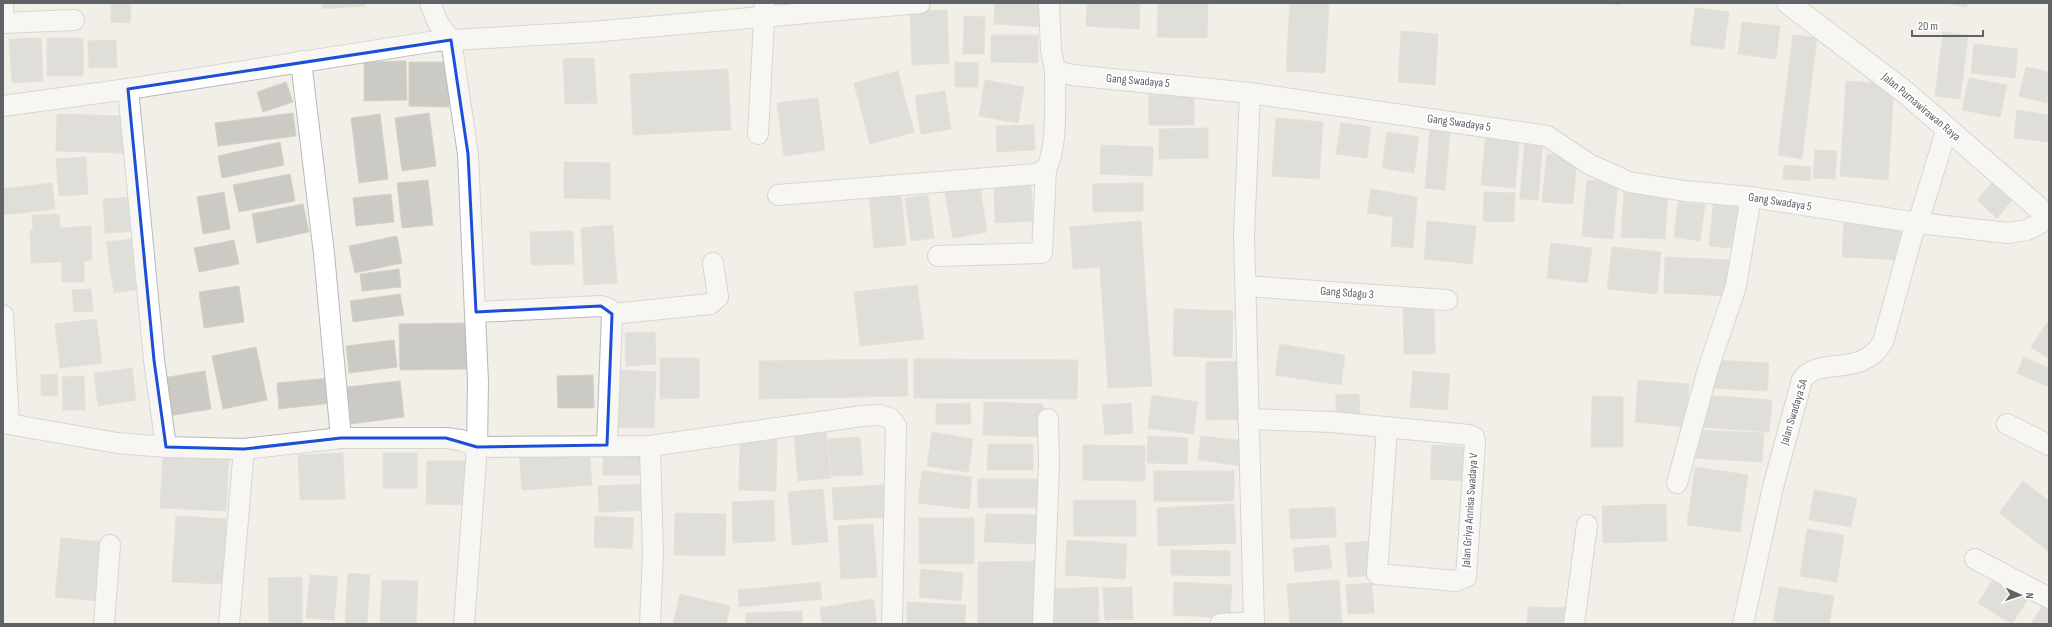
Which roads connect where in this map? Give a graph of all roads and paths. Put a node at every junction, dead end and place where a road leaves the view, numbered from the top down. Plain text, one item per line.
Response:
1 (4, 3) edge
2 (430, 3) edge
3 (920, 3) edge
4 (1049, 3) edge
5 (1788, 3) edge
6 (765, 9) edge
7 (74, 20) dead end
8 (3, 23) edge
9 (451, 40) junction
10 (300, 61) junction
11 (1055, 70) junction
12 (128, 89) junction
13 (1250, 93) junction
14 (3, 106) edge
15 (1947, 128) junction
16 (758, 134) dead end
17 (1046, 169) junction
18 (778, 195) dead end
19 (1751, 197) junction
20 (2049, 218) edge
21 (1918, 223) junction
22 (938, 256) dead end
23 (713, 263) dead end
24 (1246, 286) junction
25 (1447, 300) dead end
26 (476, 312) junction
27 (612, 314) junction
28 (3, 315) edge
29 (1048, 419) dead end
30 (1248, 419) junction
31 (6, 423) edge
32 (2007, 424) dead end
33 (1387, 428) junction
34 (341, 438) junction
35 (607, 445) junction
36 (2049, 445) edge
37 (650, 446) junction
38 (166, 447) junction
39 (477, 447) junction
40 (244, 449) junction
41 (1677, 483) dead end
42 (1587, 525) dead end
43 (110, 545) dead end
44 (1975, 559) dead end
45 (2049, 598) edge
46 (1254, 623) edge
47 (104, 624) edge
48 (230, 624) edge
49 (464, 624) edge
50 (650, 624) edge
51 (892, 624) edge
52 (1043, 624) edge
53 (1220, 624) edge
54 (1574, 624) edge
55 (1743, 624) edge

1 - 8 street
2 - 9 street
3 - 6 street
4 - 11 street
5 - 15 street, Jalan Purnawirawan Raya
6 - 9 street
6 - 16 street
7 - 8 street
9 - 10 street
9 - 26 street
10 - 12 street
10 - 34 street
11 - 13 street, Gang Swadaya 5
11 - 17 street
12 - 14 street
12 - 38 street
13 - 19 street, Gang Swadaya 5
13 - 24 street
15 - 20 street, Jalan Purnawirawan Raya
15 - 21 street, Jalan Swadaya 5A
17 - 18 street
17 - 22 street
19 - 21 street, Gang Swadaya 5
19 - 41 street
20 - 21 street
21 - 55 street, Jalan Swadaya 5A
23 - 27 street
24 - 25 street, Gang Sdagu 3
24 - 30 street
26 - 27 street
26 - 39 street
27 - 35 street
28 - 31 street
29 - 52 street
30 - 33 street, Jalan Griya Annisa Swadaya V
30 - 46 street
31 - 38 street
32 - 36 street
33 - 33 street, Jalan Griya Annisa Swadaya V
34 - 39 street
34 - 40 street
35 - 37 street
35 - 39 street
37 - 50 street
37 - 51 street
38 - 40 street
39 - 49 street
40 - 48 street
42 - 54 street
43 - 47 street
44 - 45 street
46 - 53 street

